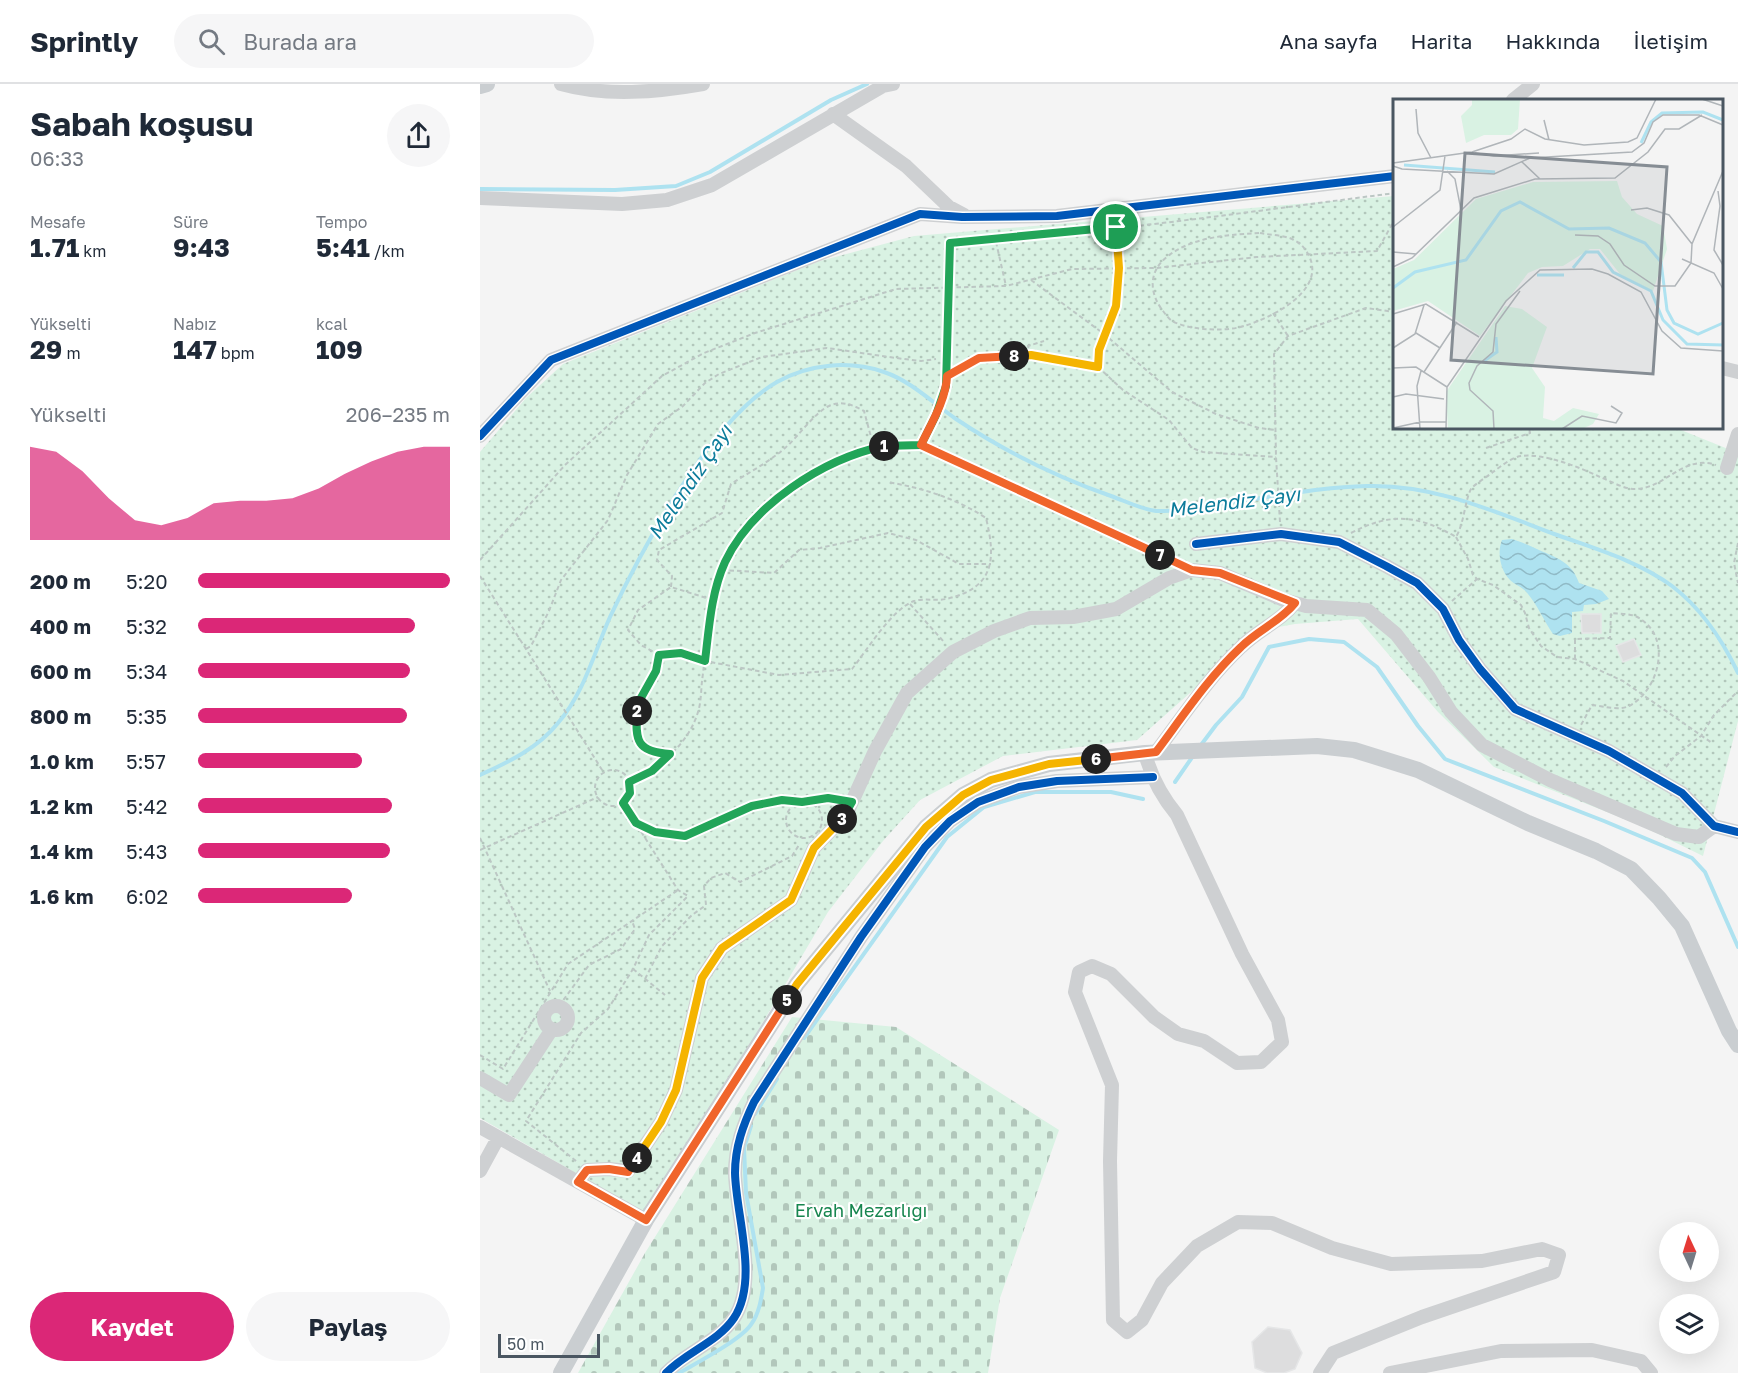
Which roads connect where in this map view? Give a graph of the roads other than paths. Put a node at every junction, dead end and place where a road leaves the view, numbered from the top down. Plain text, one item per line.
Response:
1 (487, 84) edge
2 (561, 84) edge
3 (704, 84) edge
4 (893, 84) edge
5 (1533, 84) edge
6 (480, 86) edge
7 (1514, 99) edge
8 (833, 114) junction
9 (1393, 176) edge
10 (480, 198) edge
11 (967, 217) junction
12 (1723, 368) edge
13 (1738, 372) edge
14 (1738, 434) edge
15 (480, 436) edge
16 (1727, 468) road end
17 (1196, 544) dead end
18 (1295, 603) junction
19 (1151, 753) junction
20 (1153, 777) junction
21 (1714, 826) junction
22 (1738, 832) edge
23 (559, 1006) road end
24 (1738, 1045) edge
25 (480, 1078) edge
26 (480, 1127) edge
27 (498, 1138) junction
28 (480, 1171) edge
29 (578, 1182) junction
30 (646, 1220) junction
31 (561, 1373) edge
32 (666, 1373) edge
33 (1320, 1373) edge
34 (1390, 1373) edge
35 (1652, 1373) edge

1 - 6 main road
2 - 3 street
4 - 8 street
5 - 7 street
8 - 10 street
8 - 11 street
9 - 11 street
11 - 15 street
12 - 13 street
14 - 16 street
17 - 21 street
18 - 19 street
18 - 21 street
18 - 29 street
19 - 20 street
19 - 24 main road
19 - 30 main road
20 - 32 street
20 - 33 street
21 - 22 street
23 - 25 street
26 - 27 street
27 - 28 street
27 - 29 street
29 - 30 street
30 - 31 main road
34 - 35 street

